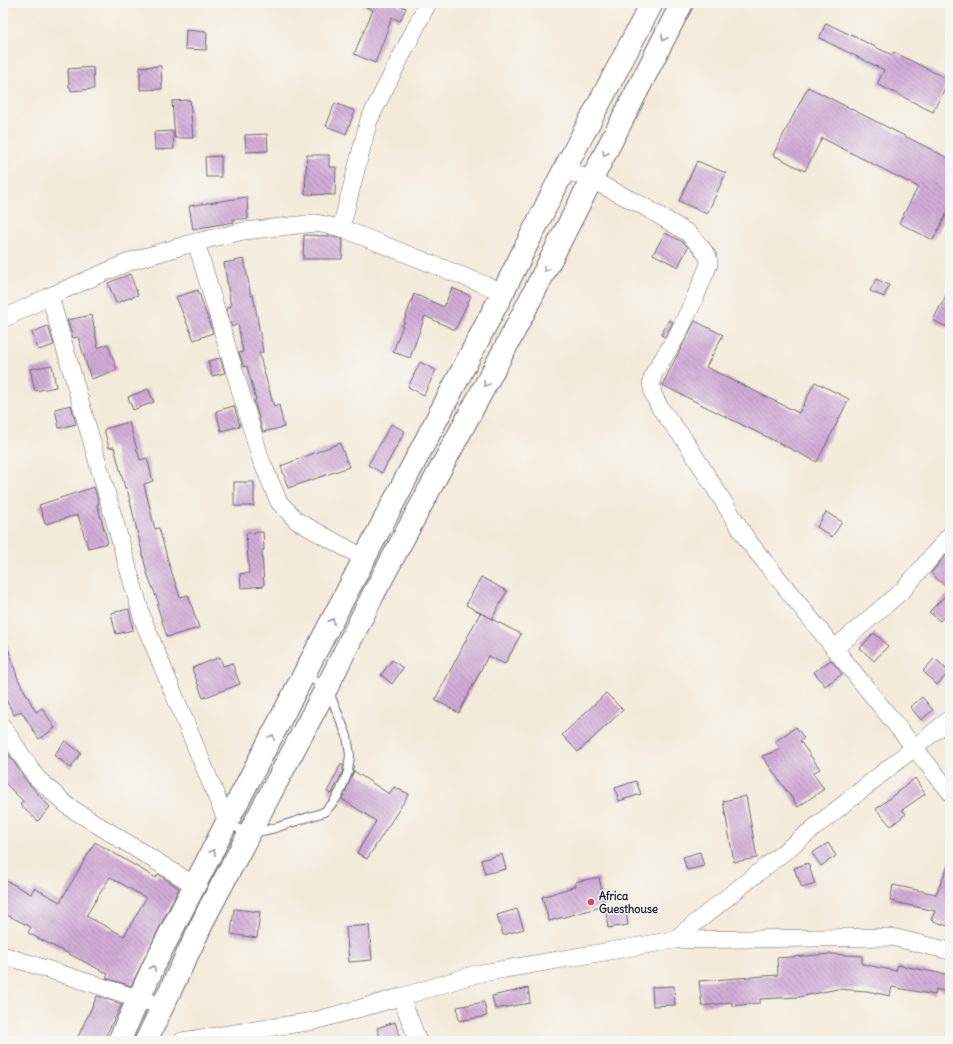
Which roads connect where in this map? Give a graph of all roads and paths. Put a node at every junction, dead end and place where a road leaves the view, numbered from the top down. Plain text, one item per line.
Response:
1 (428, 3) edge
2 (682, 3) edge
3 (647, 5) edge
4 (564, 170) junction
5 (592, 180) junction
6 (341, 228) junction
7 (196, 242) junction
8 (503, 292) junction
9 (50, 296) junction
10 (3, 319) edge
11 (950, 535) edge
12 (364, 558) junction
13 (352, 582) junction
14 (374, 593) junction
15 (834, 649) junction
16 (304, 675) junction
17 (327, 687) junction
18 (950, 719) edge
19 (3, 727) edge
20 (913, 747) junction
21 (950, 792) edge
22 (227, 822) junction
23 (248, 834) junction
24 (196, 886) junction
25 (674, 940) junction
26 (950, 951) edge
27 (3, 955) edge
28 (401, 997) junction
29 (139, 999) junction
30 (162, 1006) junction
31 (119, 1041) edge
32 (146, 1041) edge
33 (182, 1041) edge
34 (418, 1041) edge

1 - 6 street
2 -> 5 street
3 - 4 street
4 - 5 street
4 - 8 street
5 -> 14 street
5 - 15 street
6 - 7 street
6 - 8 street
7 - 9 street
7 - 12 street
8 - 12 street
9 - 10 street
9 - 22 street
11 - 15 street
12 - 13 street
13 - 14 street
16 -> 13 street
14 - 17 street
15 - 20 street
16 - 17 lane
22 -> 16 street
17 - 23 street
17 - 23 lane
18 - 20 street
19 - 24 street
20 - 21 street
20 - 25 street
22 - 23 lane
24 -> 22 street
23 - 30 street
29 -> 24 street
25 - 26 street
25 - 28 street
27 - 29 street
28 - 33 street
28 - 34 street
29 - 30 street
29 - 31 street
30 - 32 street

